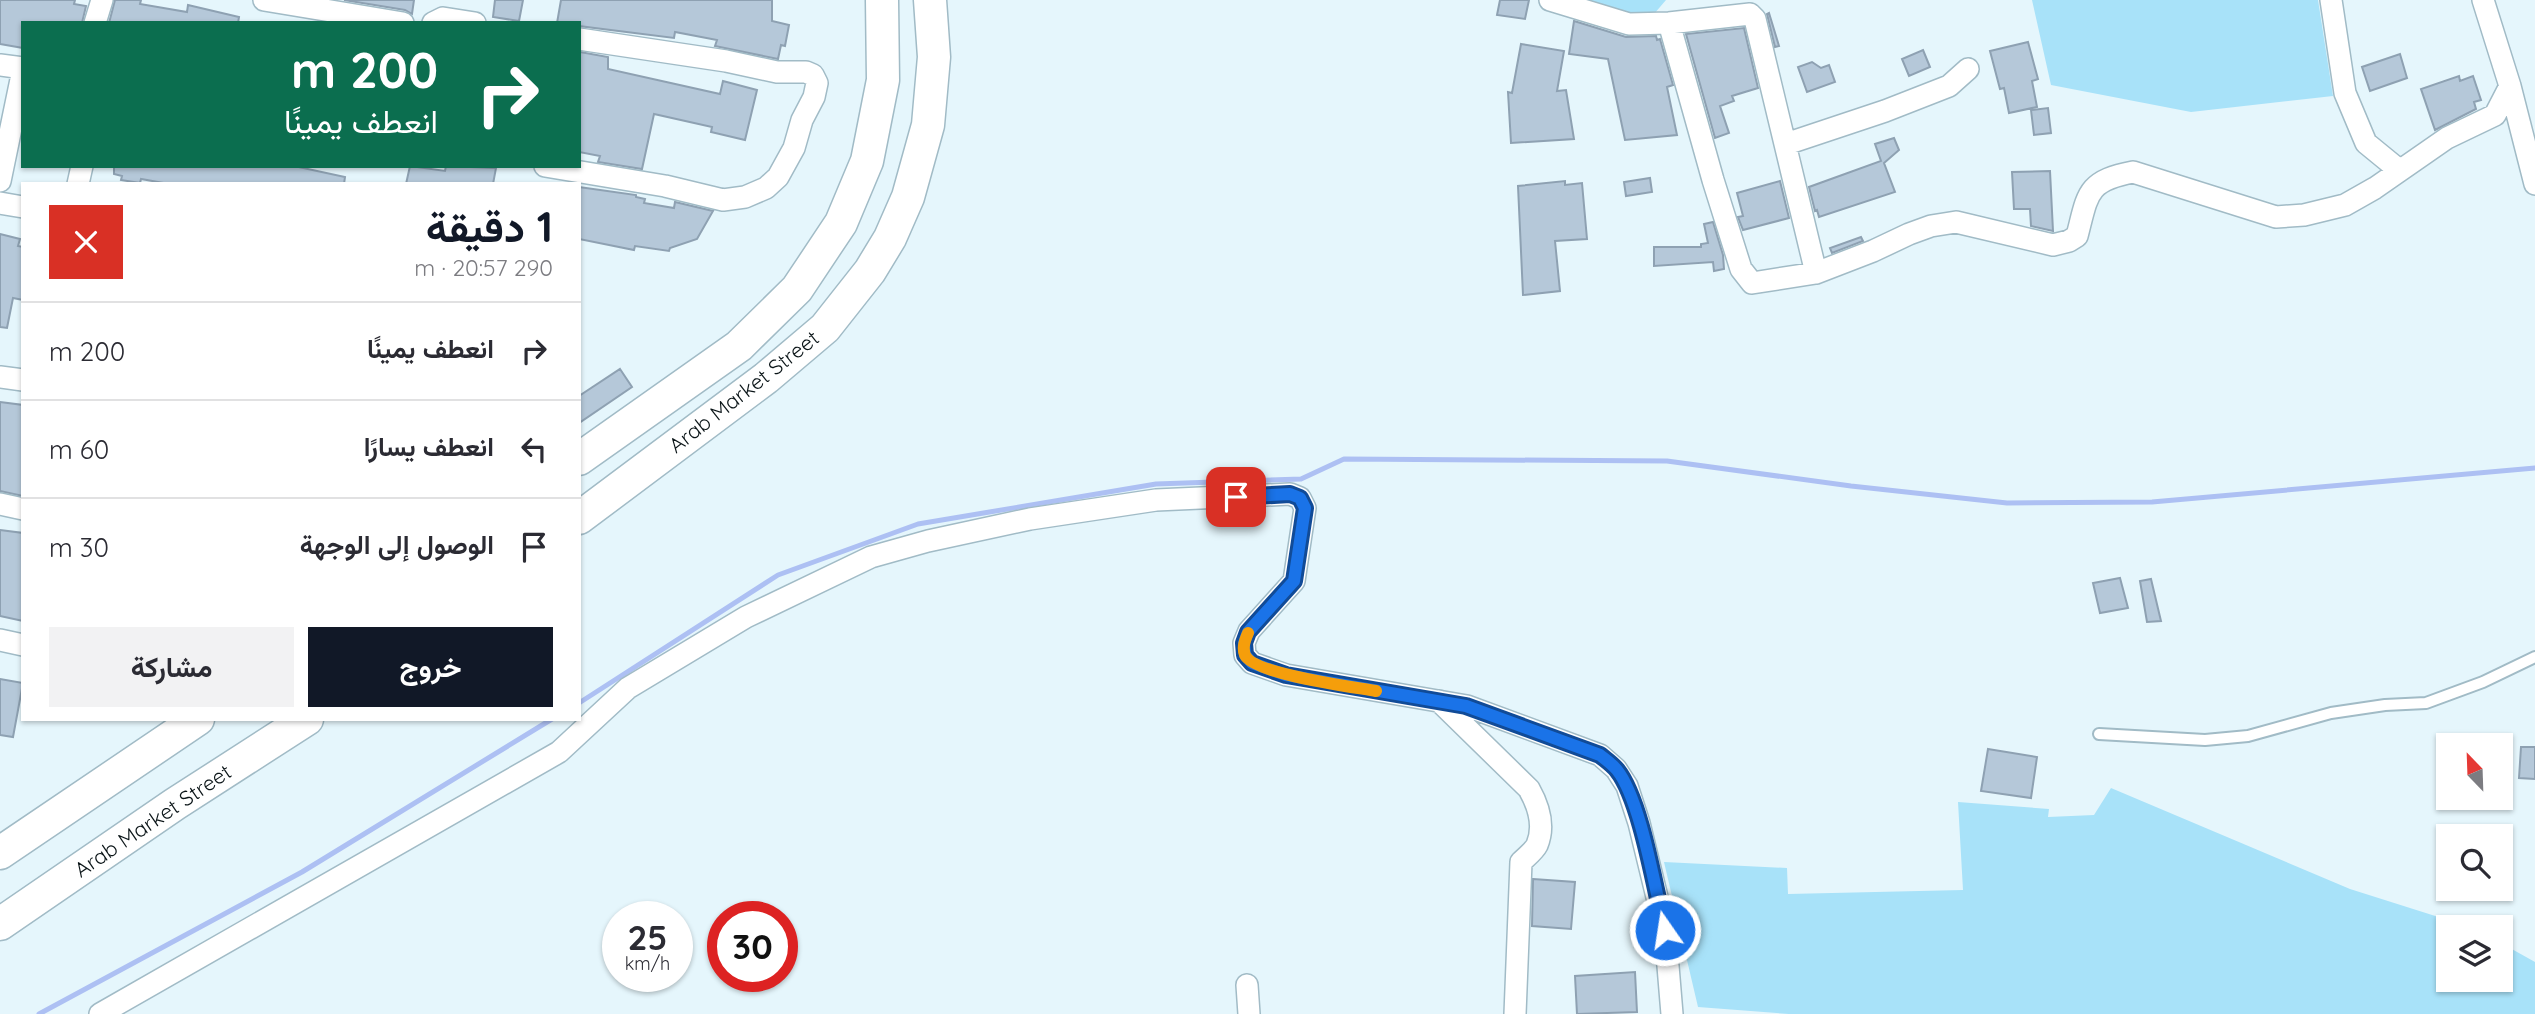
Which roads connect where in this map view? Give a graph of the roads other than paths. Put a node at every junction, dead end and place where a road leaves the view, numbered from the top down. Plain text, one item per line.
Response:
1 (102, 0) edge
2 (264, 0) edge
3 (882, 0) edge
4 (929, 0) edge
5 (1550, 0) edge
6 (2331, 0) edge
7 (2483, 0) edge
8 (441, 14) edge
9 (96, 21) edge
10 (391, 21) edge
11 (467, 21) edge
12 (1670, 23) junction
13 (581, 39) edge
14 (0, 65) edge
15 (21, 69) edge
16 (1968, 69) dead end
17 (21, 79) edge
18 (2510, 86) junction
19 (1786, 144) junction
20 (557, 168) edge
21 (2399, 170) junction
22 (0, 181) edge
23 (2535, 184) edge
24 (0, 203) edge
25 (21, 207) edge
26 (1816, 273) junction
27 (0, 377) edge
28 (21, 380) edge
29 (581, 458) edge
30 (0, 505) edge
31 (21, 509) edge
32 (581, 516) edge
33 (0, 640) edge
34 (21, 645) edge
35 (2535, 657) edge
36 (1439, 701) junction
37 (195, 721) edge
38 (304, 721) edge
39 (2099, 734) dead end
40 (0, 853) edge
41 (0, 924) edge
42 (1247, 985) dead end
43 (100, 1014) edge
44 (1249, 1014) edge
45 (1515, 1014) edge
46 (1672, 1014) edge

1 - 9 street
2 - 10 street
3 - 29 main road
4 - 32 main road, Arab Market Street
5 - 12 street
6 - 21 street
7 - 18 street
8 - 11 street
12 - 19 street
12 - 26 street
13 - 20 street
14 - 15 street
16 - 19 street
17 - 22 street
18 - 21 street
18 - 23 street
19 - 26 street
21 - 26 street
24 - 25 street
27 - 28 street
30 - 31 street
33 - 34 street
35 - 39 lane
36 - 43 street
36 - 45 street
36 - 46 street
37 - 40 main road
38 - 41 main road, Arab Market Street
42 - 44 street

